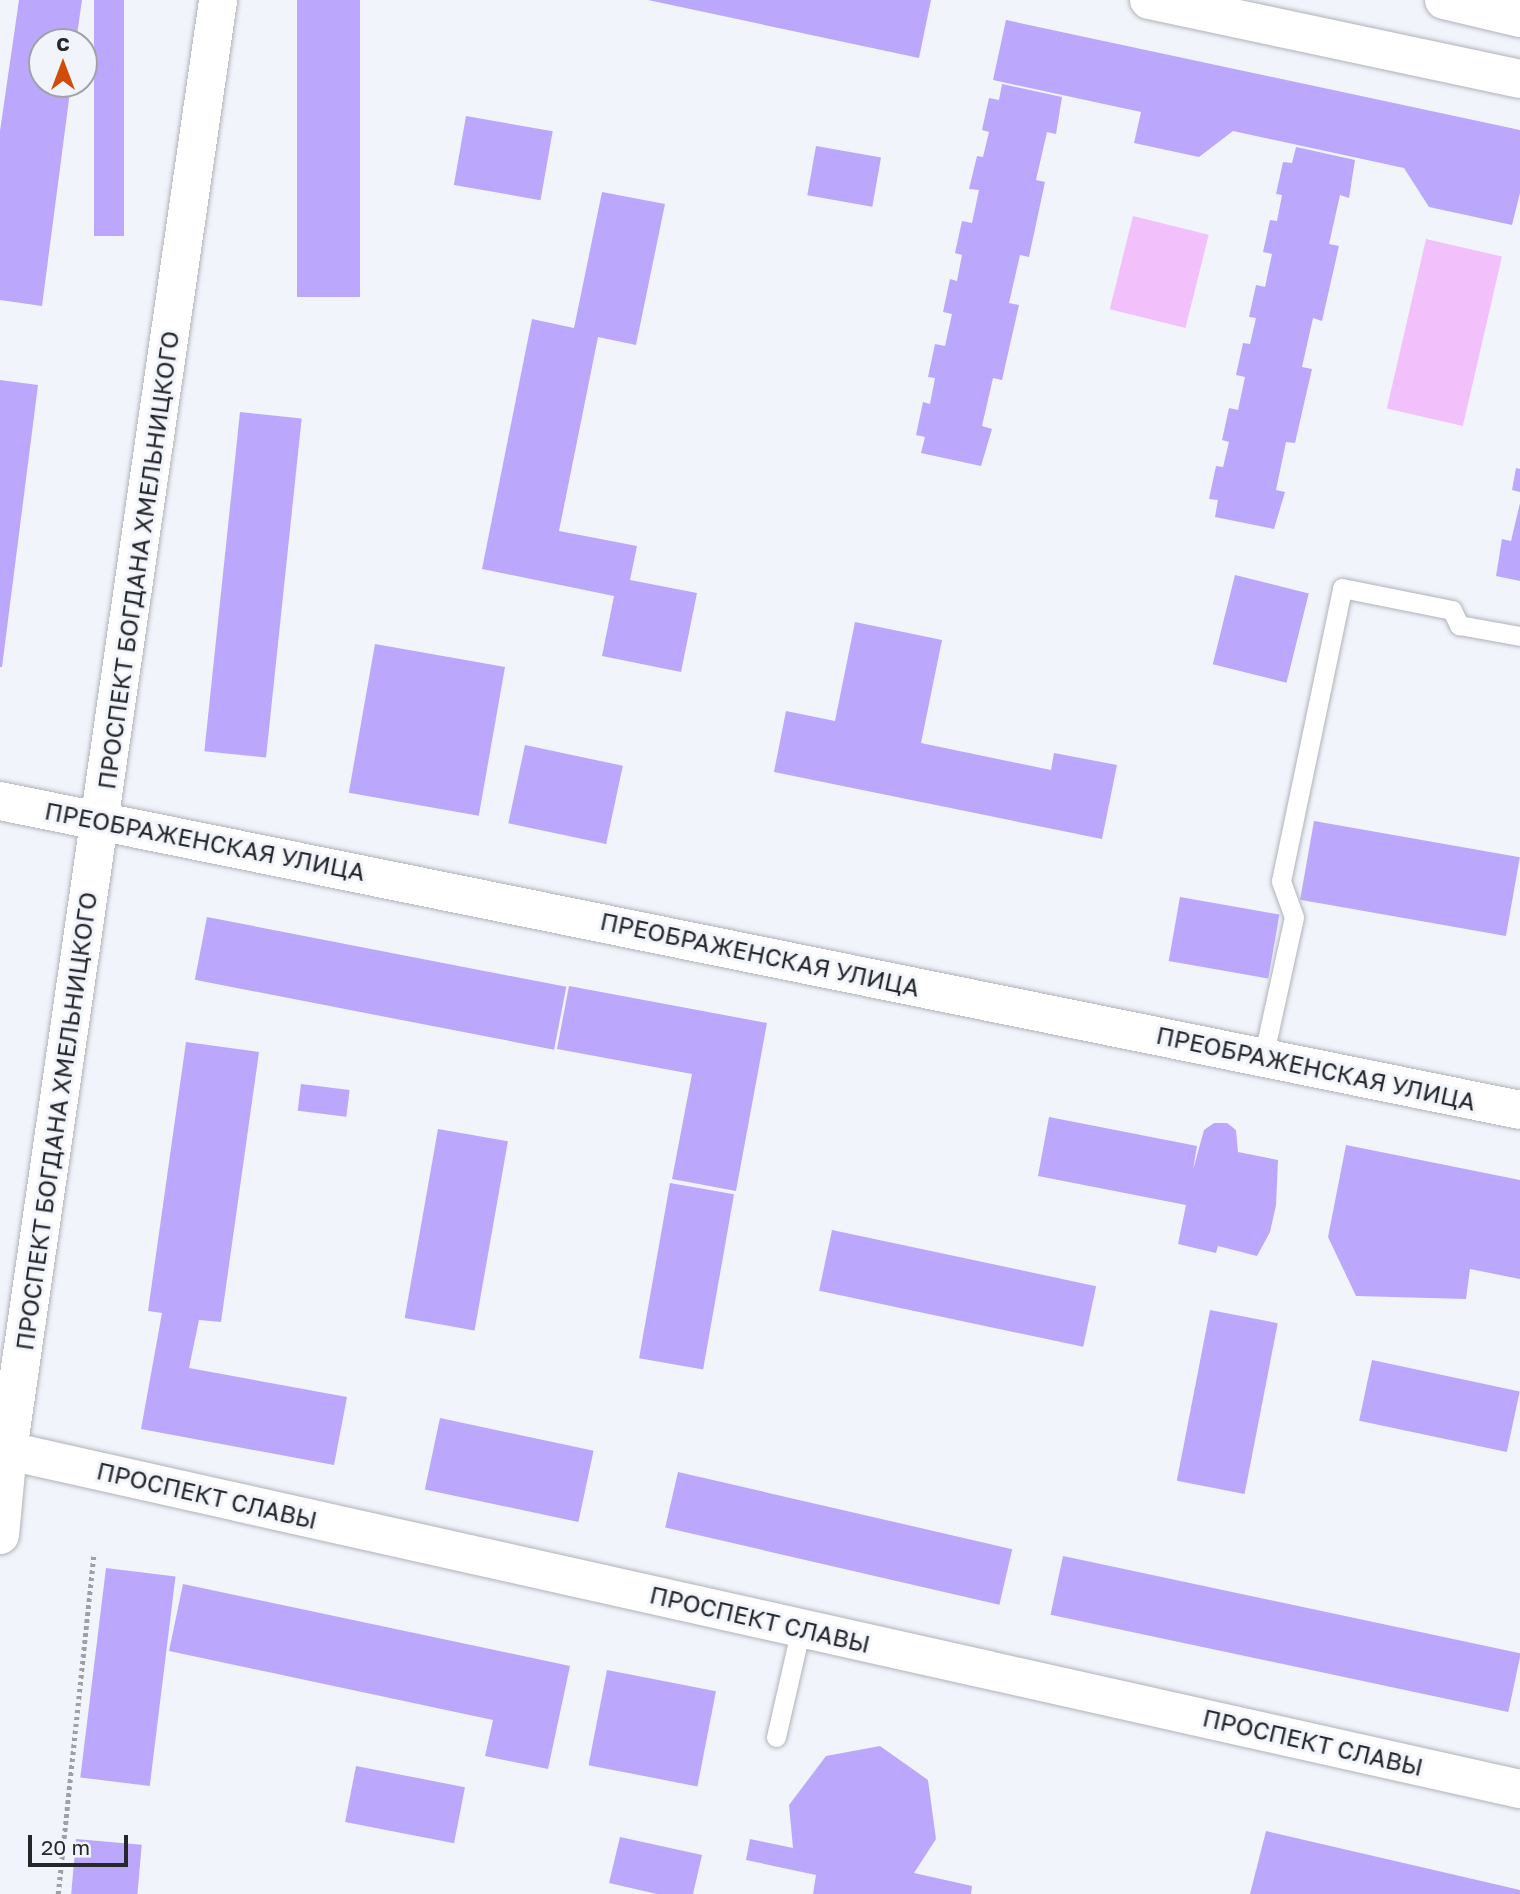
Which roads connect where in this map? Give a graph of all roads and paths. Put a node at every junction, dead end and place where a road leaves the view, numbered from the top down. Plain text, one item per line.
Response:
1 (218, 0) edge
2 (1149, 0) edge
3 (1444, 0) edge
4 (1520, 18) edge
5 (1520, 79) edge
6 (1520, 636) edge
7 (0, 801) edge
8 (101, 819) junction
9 (1263, 1058) junction
10 (1520, 1110) edge
11 (4, 1450) edge
12 (0, 1535) edge
13 (94, 1553) dead end
14 (801, 1628) junction
15 (776, 1737) dead end
16 (1520, 1788) edge
17 (58, 1894) edge

1 - 8 main road, ПРОСПЕКТ БОГДАНА ХМЕЛЬНИЦКОГО
2 - 5 main road
3 - 4 main road
6 - 9 lane
7 - 8 main road, ПРЕОБРАЖЕНСКАЯ УЛИЦА
8 - 9 main road, ПРЕОБРАЖЕНСКАЯ УЛИЦА
8 - 11 main road, ПРОСПЕКТ БОГДАНА ХМЕЛЬНИЦКОГО
9 - 10 main road, ПРЕОБРАЖЕНСКАЯ УЛИЦА
11 - 12 main road, ПРОСПЕКТ БОГДАНА ХМЕЛЬНИЦКОГО
11 - 14 main road, ПРОСПЕКТ СЛАВЫ
13 - 17 path
14 - 15 lane
14 - 16 main road, ПРОСПЕКТ СЛАВЫ

